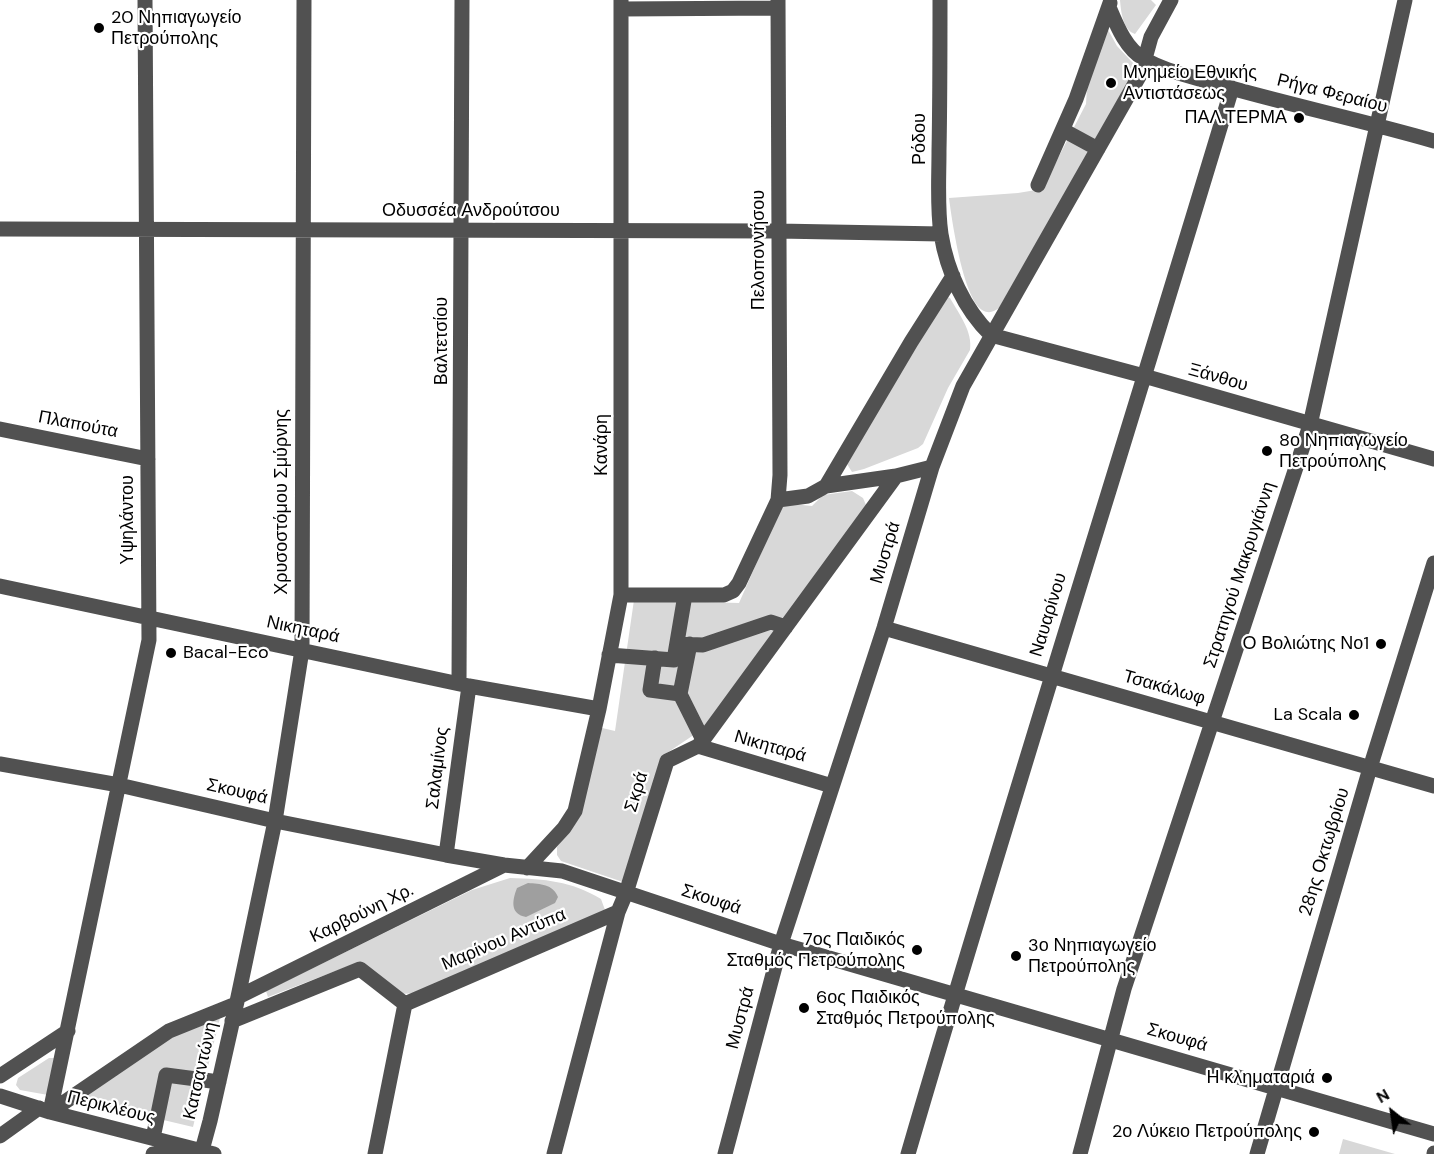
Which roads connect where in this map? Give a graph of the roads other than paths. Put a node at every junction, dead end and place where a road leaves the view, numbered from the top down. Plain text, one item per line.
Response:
1 (145, 0) edge
2 (304, 0) edge
3 (462, 0) edge
4 (940, 0) edge
5 (1171, 0) edge
6 (1405, 0) edge
7 (703, 4) edge
8 (778, 4) edge
9 (1110, 4) edge
10 (621, 5) edge
11 (1145, 60) junction
12 (1232, 88) junction
13 (1378, 125) junction
14 (1063, 130) junction
15 (1434, 141) edge
16 (1098, 149) junction
17 (1038, 185) dead end
18 (0, 228) edge
19 (145, 228) junction
20 (303, 229) junction
21 (462, 231) junction
22 (778, 231) junction
23 (622, 232) junction
24 (941, 234) junction
25 (953, 276) junction
26 (991, 335) junction
27 (1144, 376) junction
28 (1310, 425) junction
29 (0, 429) edge
30 (148, 459) junction
31 (1434, 459) edge
32 (932, 467) junction
33 (896, 476) junction
34 (826, 486) junction
35 (778, 500) junction
36 (1434, 563) edge
37 (0, 586) edge
38 (621, 595) junction
39 (685, 595) junction
40 (148, 618) junction
41 (786, 627) junction
42 (884, 628) junction
43 (683, 644) junction
44 (302, 650) junction
45 (609, 655) junction
46 (655, 658) junction
47 (1051, 676) junction
48 (464, 684) junction
49 (681, 694) junction
50 (599, 709) junction
51 (1212, 722) junction
52 (700, 743) junction
53 (0, 764) edge
54 (1370, 768) junction
55 (119, 785) junction
56 (832, 786) junction
57 (1434, 786) edge
58 (275, 821) junction
59 (446, 855) junction
60 (504, 865) junction
61 (527, 868) junction
62 (626, 893) junction
63 (618, 912) junction
64 (781, 944) junction
65 (955, 993) junction
66 (237, 1001) junction
67 (405, 1004) junction
68 (232, 1021) junction
69 (68, 1031) junction
70 (1111, 1039) junction
71 (0, 1076) edge
72 (219, 1082) junction
73 (1275, 1087) junction
74 (0, 1096) edge
75 (44, 1110) junction
76 (1434, 1134) edge
77 (0, 1136) edge
78 (153, 1146) edge
79 (205, 1153) edge
80 (375, 1154) edge
81 (554, 1154) edge
82 (724, 1154) edge
83 (908, 1154) edge
84 (1080, 1154) edge
85 (1257, 1154) edge

1 - 19 street, Υψηλάντου
2 - 20 street, Χρυσοστόμου Σμύρνης
3 - 21 street, Βαλτετσίου
4 - 24 street, Ρόδου
5 - 11 street, Μυστρά
6 - 13 street, Στρατηγού Μακρυγιάννη
7 - 8 street
7 - 10 street
8 - 22 street, Πελοποννήσου
9 - 11 street, Ρήγα Φεραίου
9 - 14 street
10 - 23 street, Κανάρη
11 - 12 street, Ρήγα Φεραίου
11 - 16 street, Μυστρά
12 - 13 street, Ρήγα Φεραίου
12 - 27 street, Ναυαρίνου
13 - 15 street, Ρήγα Φεραίου
13 - 28 street, Στρατηγού Μακρυγιάννη
14 - 16 street
14 - 17 street
16 - 26 street, Μυστρά
18 - 19 street, Οδυσσέα Ανδρούτσου
19 - 20 street, Οδυσσέα Ανδρούτσου
19 - 30 street, Υψηλάντου
20 - 21 street, Οδυσσέα Ανδρούτσου
20 - 44 street, Χρυσοστόμου Σμύρνης
21 - 23 street, Οδυσσέα Ανδρούτσου
21 - 48 street, Βαλτετσίου
22 - 23 street, Οδυσσέα Ανδρούτσου
22 - 24 street, Οδυσσέα Ανδρούτσου
22 - 35 street, Πελοποννήσου
23 - 38 street, Κανάρη
24 - 25 street, Ρόδου
25 - 26 street, Ρόδου
25 - 34 street
26 - 27 street, Ξάνθου
26 - 32 street, Μυστρά
27 - 28 street, Ξάνθου
27 - 47 street, Ναυαρίνου
28 - 31 street, Ξάνθου
28 - 51 street, Στρατηγού Μακρυγιάννη
29 - 30 street, Πλαπούτα
30 - 40 street, Υψηλάντου
32 - 33 street
32 - 42 street, Μυστρά
33 - 34 street
33 - 41 street, Σκρά
34 - 35 street
35 - 39 street
36 - 54 street, 28ης Οκτωβρίου
37 - 40 street, Νικηταρά
38 - 39 street
38 - 45 street, Κανάρη
39 - 43 street
40 - 44 street, Νικηταρά
40 - 55 street, Υψηλάντου
41 - 43 street
41 - 52 street, Σκρά
42 - 47 street, Τσακάλωφ
42 - 56 street, Μυστρά
43 - 46 street
43 - 49 street
44 - 48 street, Νικηταρά
44 - 58 street, Χρυσοστόμου Σμύρνης
45 - 46 street
45 - 50 street, Κανάρη
46 - 49 street
47 - 51 street, Τσακάλωφ
47 - 65 street, Ναυαρίνου
48 - 50 street, Νικηταρά
48 - 59 street, Σαλαμίνος
49 - 52 street
50 - 61 street, Κανάρη
51 - 54 street, Τσακάλωφ
51 - 70 street, Στρατηγού Μακρυγιάννη
52 - 56 street, Νικηταρά
52 - 62 street, Σκρά
53 - 55 street, Σκουφά
54 - 57 street, Τσακάλωφ
54 - 73 street, 28ης Οκτωβρίου
55 - 58 street, Σκουφά
55 - 69 street, Υψηλάντου
56 - 64 street, Μυστρά
58 - 59 street, Σκουφά
58 - 66 street, Χρυσοστόμου Σμύρνης
59 - 60 street, Σκουφά
60 - 61 street, Σκουφά
60 - 66 street, Καρβούνη Χρ.
61 - 62 street, Σκουφά
62 - 63 street, Σκρά
62 - 64 street, Σκουφά
63 - 67 street, Μαρίνου Αντύπα
63 - 81 street, Σκρά
64 - 65 street, Σκουφά
64 - 82 street, Μυστρά
65 - 70 street, Σκουφά
65 - 83 street, Ναυαρίνου
66 - 68 street, Κατσαντώνη
66 - 75 street, Καρβούνη Χρ.
67 - 68 street
67 - 80 street
68 - 72 street, Κατσαντώνη
69 - 71 street
69 - 75 street, Υψηλάντου
70 - 73 street, Σκουφά
70 - 84 street, Στρατηγού Μακρυγιάννη
72 - 78 street
72 - 79 street, Κατσαντώνη
73 - 76 street, Σκουφά
73 - 85 street, 28ης Οκτωβρίου
74 - 75 street, Περικλέους
75 - 77 street, Καρβούνη Χρ.
75 - 78 street, Περικλέους
78 - 79 street

